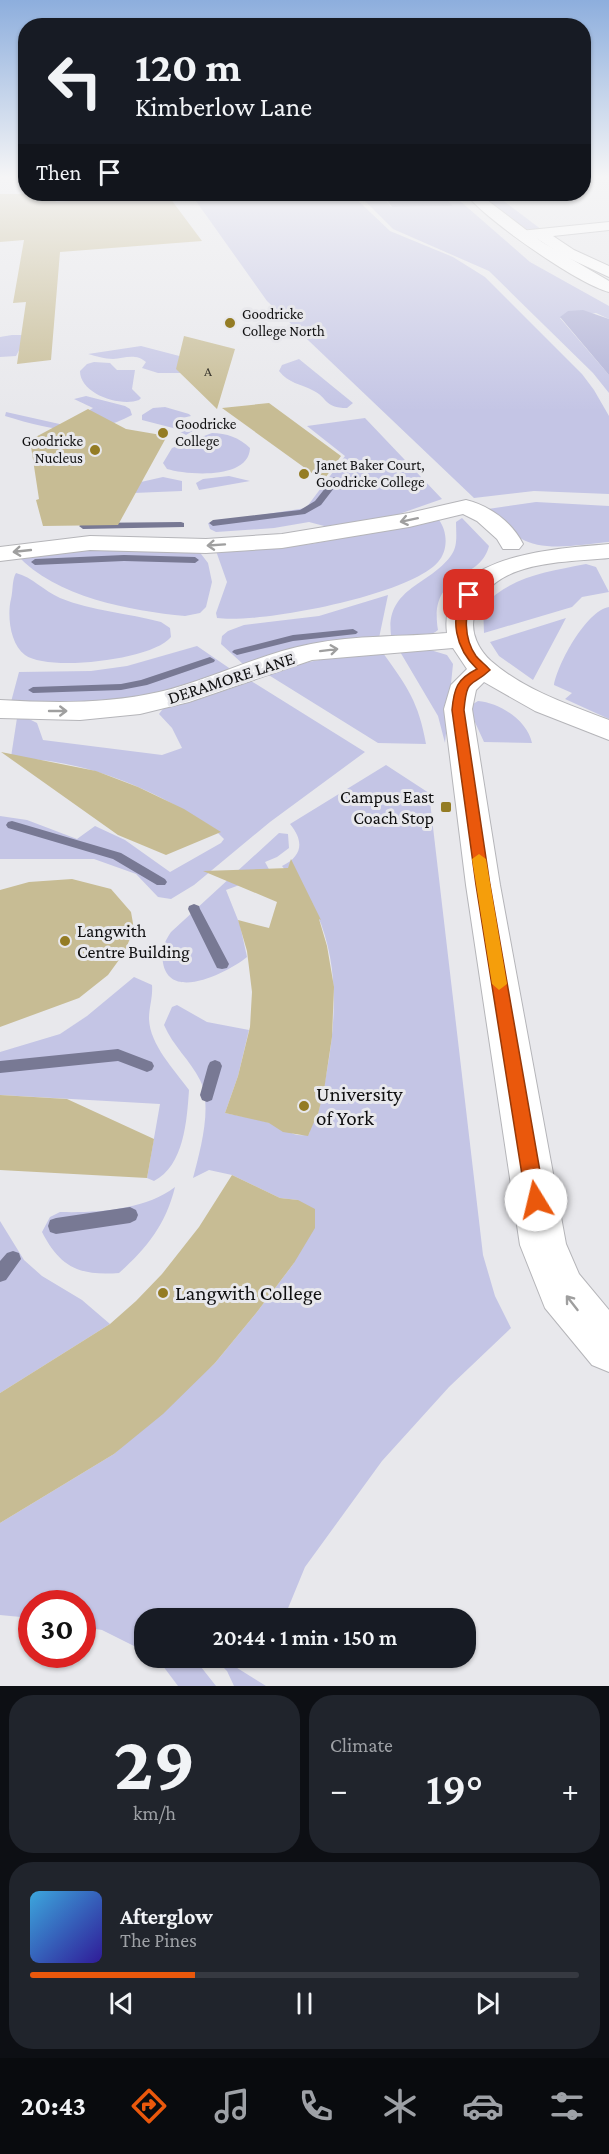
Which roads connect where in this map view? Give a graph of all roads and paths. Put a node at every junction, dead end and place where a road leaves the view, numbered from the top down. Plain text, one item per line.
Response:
1 (546, 254) edge
2 (570, 254) edge
3 (609, 272) edge
4 (609, 287) edge
5 (609, 551) edge
6 (0, 554) edge
7 (530, 561) junction
8 (463, 639) junction
9 (484, 670) junction
10 (0, 709) edge
11 (609, 731) edge
12 (609, 1348) edge

1 - 4 street
2 - 3 street
5 - 7 street
7 -> 6 street
7 - 8 street
8 - 9 street
10 -> 8 street, DERAMORE LANE
9 - 11 street
12 -> 9 street

